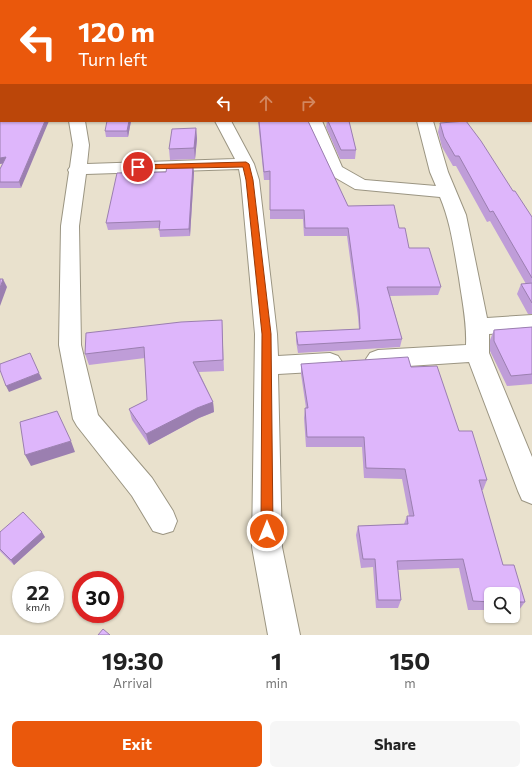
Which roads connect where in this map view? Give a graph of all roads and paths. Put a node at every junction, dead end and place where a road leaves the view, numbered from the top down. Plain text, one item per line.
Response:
1 (77, 122) edge
2 (224, 122) edge
3 (314, 122) edge
4 (425, 122) edge
5 (246, 164) junction
6 (76, 170) junction
7 (447, 192) junction
8 (532, 323) edge
9 (478, 327) junction
10 (477, 353) junction
11 (266, 366) junction
12 (532, 491) edge
13 (163, 521) dead end
14 (284, 635) edge

1 - 6 street
2 - 5 street
3 - 7 street
4 - 7 street
5 - 6 street
5 - 11 street
6 - 13 street
7 - 9 street
8 - 9 street
9 - 10 street
10 - 11 street
10 - 12 street
11 - 14 street

